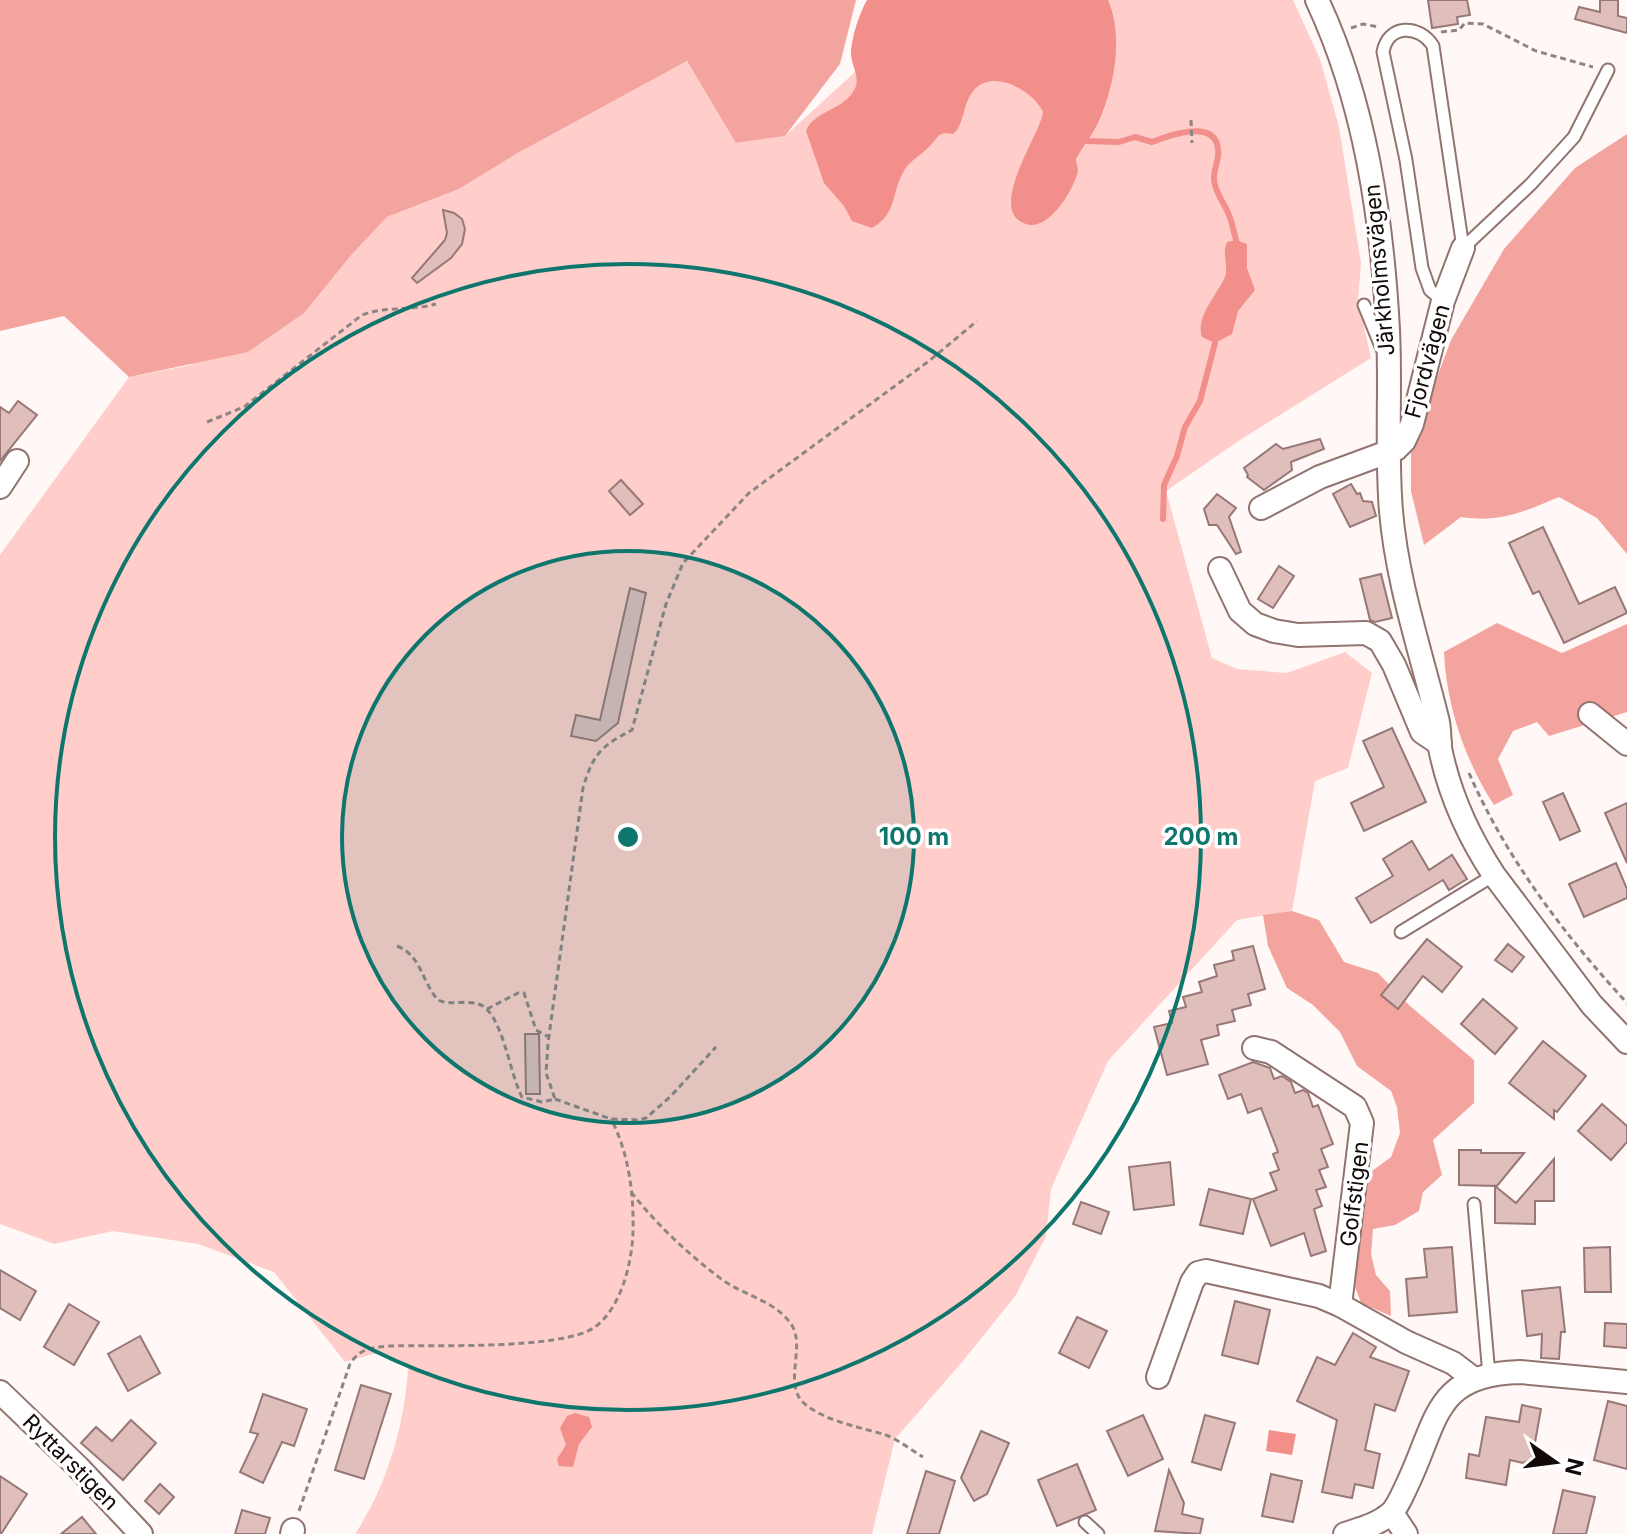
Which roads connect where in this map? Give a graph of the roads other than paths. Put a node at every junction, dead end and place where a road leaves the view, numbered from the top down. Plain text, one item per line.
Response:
1 (1317, 0) edge
2 (1608, 70) road end
3 (1463, 248) junction
4 (1443, 301) junction
5 (1364, 305) dead end
6 (1388, 349) junction
7 (1390, 452) junction
8 (17, 461) dead end
9 (0, 487) edge
10 (1261, 508) dead end
11 (1220, 569) dead end
12 (1590, 714) dead end
13 (1440, 744) junction
14 (1627, 744) edge
15 (1494, 875) junction
16 (1401, 932) dead end
17 (1627, 1042) edge
18 (1254, 1048) dead end
19 (1474, 1204) dead end
20 (1340, 1305) junction
21 (1158, 1377) dead end
22 (1481, 1377) junction
23 (1627, 1382) edge
24 (0, 1392) edge
25 (1392, 1513) junction
26 (1085, 1522) dead end
27 (141, 1534) edge
28 (1098, 1534) edge
29 (1345, 1534) edge
30 (1406, 1534) edge

1 - 6 street, Järkholmsvägen
2 - 3 lane, Fjordvägen
3 - 4 street, Fjordvägen
3 - 4 lane
4 - 7 street, Fjordvägen
5 - 6 lane
6 - 7 street, Järkholmsvägen
7 - 10 street
7 - 13 street
8 - 9 street
11 - 13 street
12 - 14 street
13 - 15 street
15 - 16 lane
15 - 17 street
18 - 20 street, Golfstigen
19 - 22 lane
20 - 21 street
20 - 22 street
22 - 23 street
22 - 25 street
24 - 27 street, Ryttarstigen
25 - 29 street
25 - 30 street
26 - 28 lane

